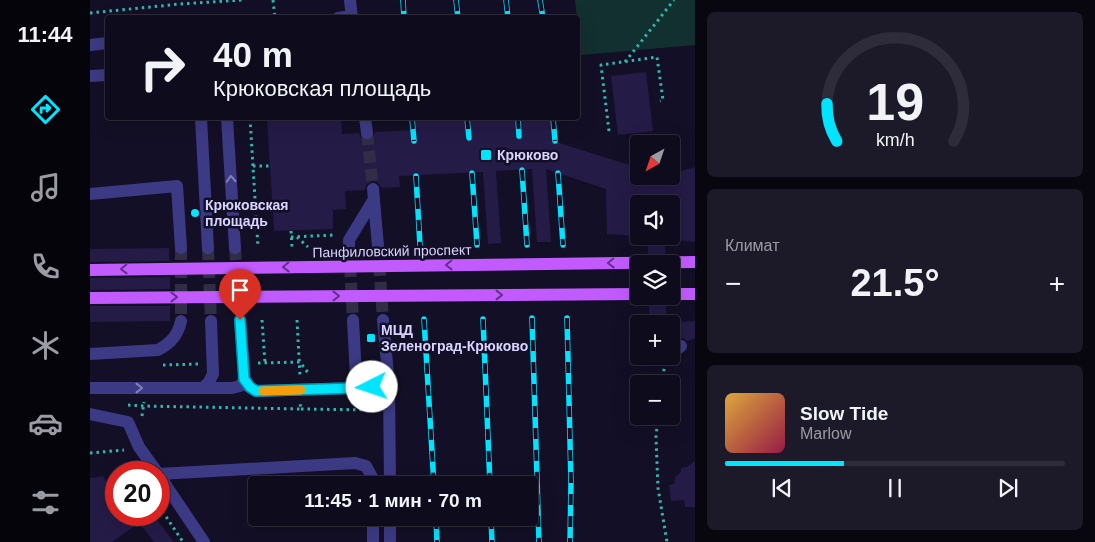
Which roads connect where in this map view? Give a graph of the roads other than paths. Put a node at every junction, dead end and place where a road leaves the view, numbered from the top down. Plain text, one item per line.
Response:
1 (350, 0) edge
2 (352, 15) edge
3 (105, 43) edge
4 (90, 44) edge
5 (105, 75) edge
6 (90, 76) edge
7 (201, 120) edge
8 (227, 120) edge
9 (365, 120) edge
10 (367, 133) tunnel mouth
11 (90, 194) edge
12 (349, 243) tunnel mouth
13 (378, 246) tunnel mouth
14 (181, 248) tunnel mouth
15 (208, 248) tunnel mouth
16 (235, 248) tunnel mouth
17 (695, 262) edge
18 (90, 270) edge
19 (630, 294) edge
20 (680, 294) edge
21 (695, 294) edge
22 (90, 298) edge
23 (240, 320) tunnel mouth
24 (353, 320) tunnel mouth
25 (383, 320) tunnel mouth
26 (181, 321) tunnel mouth
27 (211, 321) tunnel mouth
28 (90, 354) edge
29 (244, 379) junction
30 (389, 385) junction
31 (90, 388) edge
32 (203, 388) junction
33 (355, 388) junction
34 (90, 414) edge
35 (149, 461) edge
36 (170, 473) edge
37 (371, 476) edge
38 (390, 476) edge
39 (170, 492) edge
40 (373, 526) edge
41 (390, 526) edge
42 (204, 542) edge
43 (373, 542) edge
44 (390, 542) edge

1 - 2 street
3 - 4 street
5 - 6 street
7 - 15 street
16 -> 8 street
9 - 10 street
11 - 14 street
12 - 13 street
17 -> 18 main road, Панфиловский проспект, bridge
22 -> 19 main road, bridge
20 - 21 main road
23 - 29 street
24 - 33 street
25 - 30 street
26 - 28 street
27 - 32 street
29 - 32 street
29 - 33 street
30 - 33 street
30 - 38 street
31 -> 32 street
34 - 35 street
36 - 37 street
39 - 42 street
40 - 43 street
41 - 44 street

